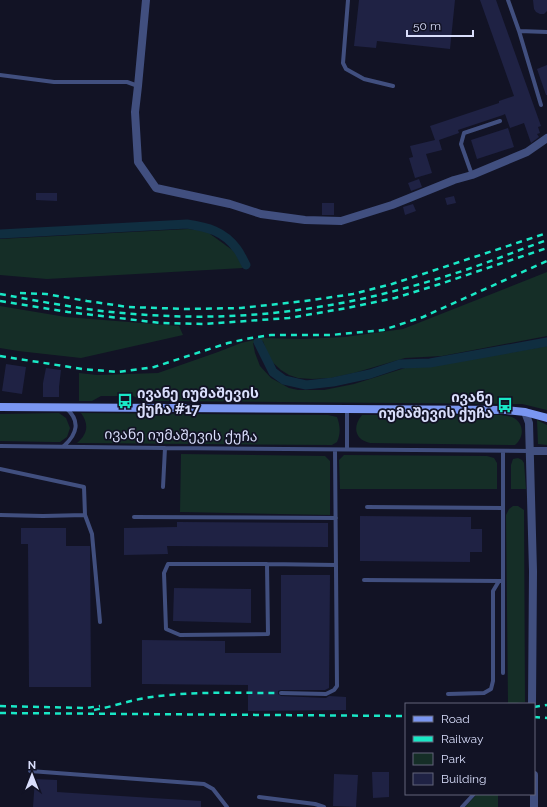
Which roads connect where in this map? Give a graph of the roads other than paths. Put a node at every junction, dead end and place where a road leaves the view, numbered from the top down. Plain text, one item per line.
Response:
1 (146, 0) edge
2 (348, 0) edge
3 (508, 0) edge
4 (519, 31) junction
5 (547, 32) edge
6 (0, 74) edge
7 (138, 86) junction
8 (393, 86) dead end
9 (541, 105) dead end
10 (500, 120) dead end
11 (547, 138) edge
12 (472, 175) junction
13 (0, 407) edge
14 (65, 407) junction
15 (346, 408) junction
16 (525, 412) junction
17 (547, 418) edge
18 (0, 446) edge
19 (64, 446) junction
20 (165, 448) junction
21 (347, 449) junction
22 (335, 450) junction
23 (530, 451) junction
24 (547, 451) edge
25 (503, 452) junction
26 (0, 469) edge
27 (163, 487) dead end
28 (367, 507) dead end
29 (503, 508) junction
30 (0, 515) edge
31 (85, 515) junction
32 (134, 517) dead end
33 (336, 518) junction
34 (267, 564) junction
35 (336, 565) junction
36 (364, 580) dead end
37 (501, 581) junction
38 (100, 622) dead end
39 (503, 673) dead end
40 (281, 693) dead end
41 (448, 694) dead end
42 (532, 703) edge
43 (30, 771) dead end
44 (473, 795) edge
45 (534, 795) edge
46 (260, 798) dead end
47 (227, 807) edge
48 (324, 807) edge
49 (462, 807) edge
50 (534, 807) edge

1 - 7 street
2 - 8 lane
3 - 4 lane
4 - 5 lane
4 - 9 lane
6 - 7 lane
7 - 12 street
10 - 12 lane
11 - 12 street
13 - 14 street, ივანე იუმაშევის ქუჩა
14 - 15 street, ივანე იუმაშევის ქუჩა
14 - 19 lane
15 - 16 street, ივანე იუმაშევის ქუჩა
15 - 21 lane
16 - 17 street, ივანე იუმაშევის ქუჩა
16 - 23 street
18 - 19 lane, ივანე იუმაშევის ქუჩა
19 - 20 lane, ივანე იუმაშევის ქუჩა
20 - 22 lane, ივანე იუმაშევის ქუჩა
20 - 27 lane
21 - 22 lane, ივანე იუმაშევის ქუჩა
21 - 25 lane, ივანე იუმაშევის ქუჩა
22 - 33 lane
23 - 24 street, ივანე იუმაშევის ქუჩა
23 - 25 lane, ივანე იუმაშევის ქუჩა
23 - 42 street
25 - 29 lane
26 - 31 lane
28 - 29 lane
29 - 37 lane
30 - 31 lane
31 - 38 lane
32 - 33 lane
33 - 35 lane
34 - 34 lane
34 - 35 lane
35 - 40 lane
36 - 37 lane
37 - 39 lane
37 - 41 lane
43 - 47 lane
44 - 49 lane
45 - 50 street
46 - 48 lane

